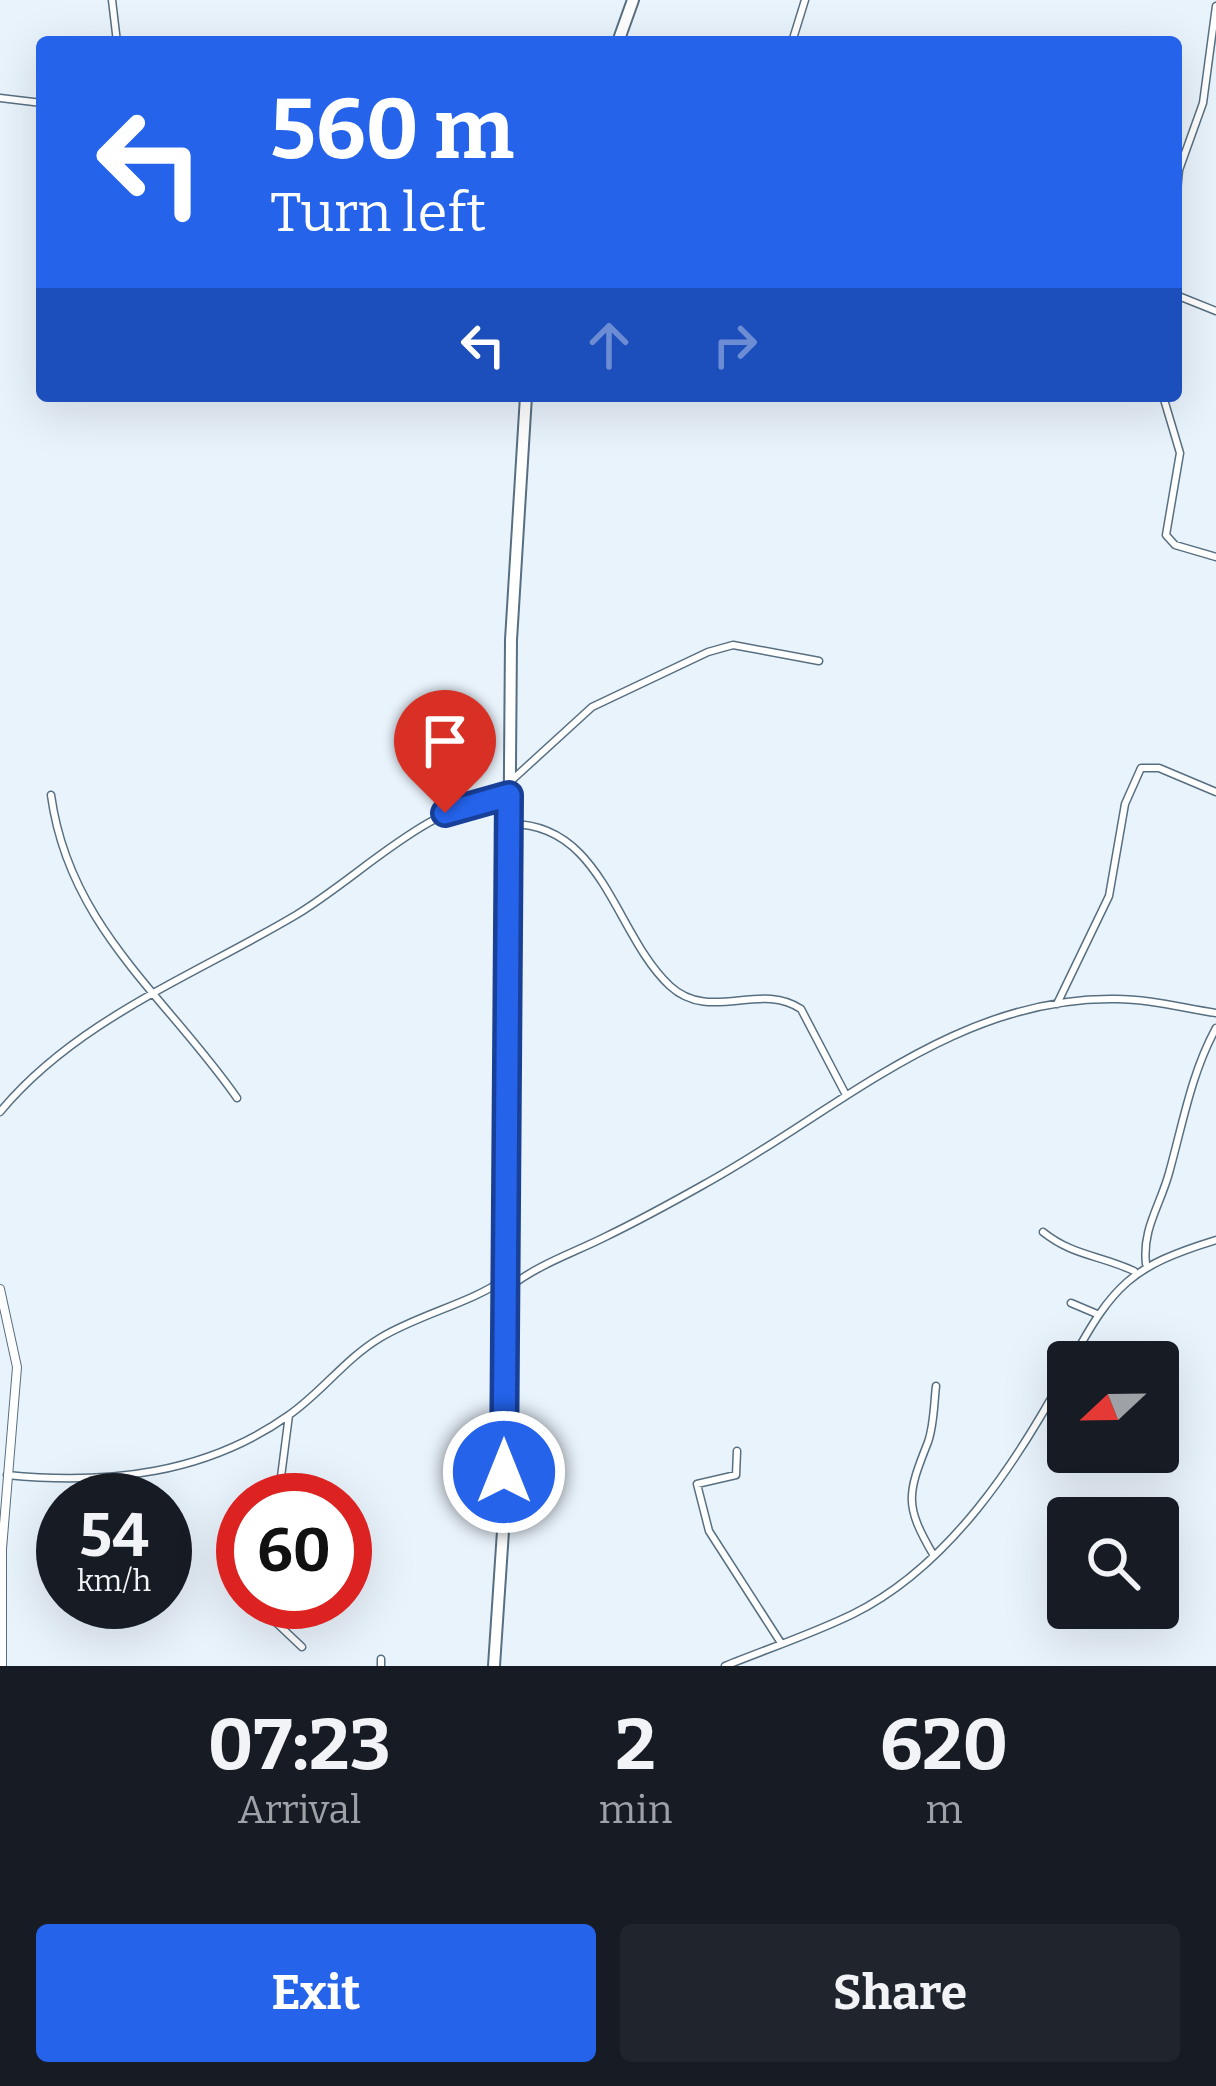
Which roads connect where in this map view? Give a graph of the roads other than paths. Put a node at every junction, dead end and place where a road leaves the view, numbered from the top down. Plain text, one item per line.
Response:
1 (112, 0) edge
2 (633, 0) edge
3 (805, 0) edge
4 (1216, 6) edge
5 (116, 36) edge
6 (620, 36) edge
7 (794, 36) edge
8 (0, 98) edge
9 (36, 102) edge
10 (1182, 162) edge
11 (1182, 298) edge
12 (1216, 311) edge
13 (526, 402) edge
14 (1165, 402) edge
15 (1216, 556) edge
16 (819, 662) dead end
17 (509, 789) junction
18 (1216, 792) edge
19 (51, 795) dead end
20 (510, 824) junction
21 (149, 995) junction
22 (1057, 1004) junction
23 (1216, 1013) edge
24 (1216, 1028) edge
25 (846, 1096) junction
26 (237, 1098) dead end
27 (0, 1112) edge
28 (1043, 1232) dead end
29 (1216, 1240) edge
30 (1146, 1264) junction
31 (1134, 1271) junction
32 (504, 1285) junction
33 (0, 1289) edge
34 (1071, 1304) dead end
35 (1097, 1314) junction
36 (1083, 1341) edge
37 (936, 1385) dead end
38 (1047, 1407) edge
39 (289, 1415) junction
40 (0, 1421) edge
41 (11, 1425) junction
42 (737, 1451) dead end
43 (281, 1473) edge
44 (8, 1475) junction
45 (934, 1556) junction
46 (283, 1629) edge
47 (782, 1643) junction
48 (302, 1647) dead end
49 (2, 1666) edge
50 (494, 1666) edge
51 (724, 1666) edge

1 - 5 street
2 - 6 main road
3 - 7 street
4 - 10 street
8 - 9 street
11 - 12 street
13 - 17 main road
14 - 15 street
16 - 17 street
17 - 20 main road
17 - 21 street
18 - 22 street
19 - 21 street
20 - 25 street
20 - 32 main road
21 - 26 street
21 - 27 street
22 - 23 street
22 - 25 street
24 - 30 street
25 - 32 street
28 - 31 street
29 - 30 street
30 - 31 street
31 - 35 street
32 - 39 street
32 - 50 main road
33 - 41 street
34 - 35 street
35 - 36 street
37 - 45 street
38 - 45 street
39 - 43 street
39 - 44 street
40 - 41 street
41 - 44 street
42 - 47 street
44 - 49 street
45 - 47 street
46 - 48 street
47 - 51 street

